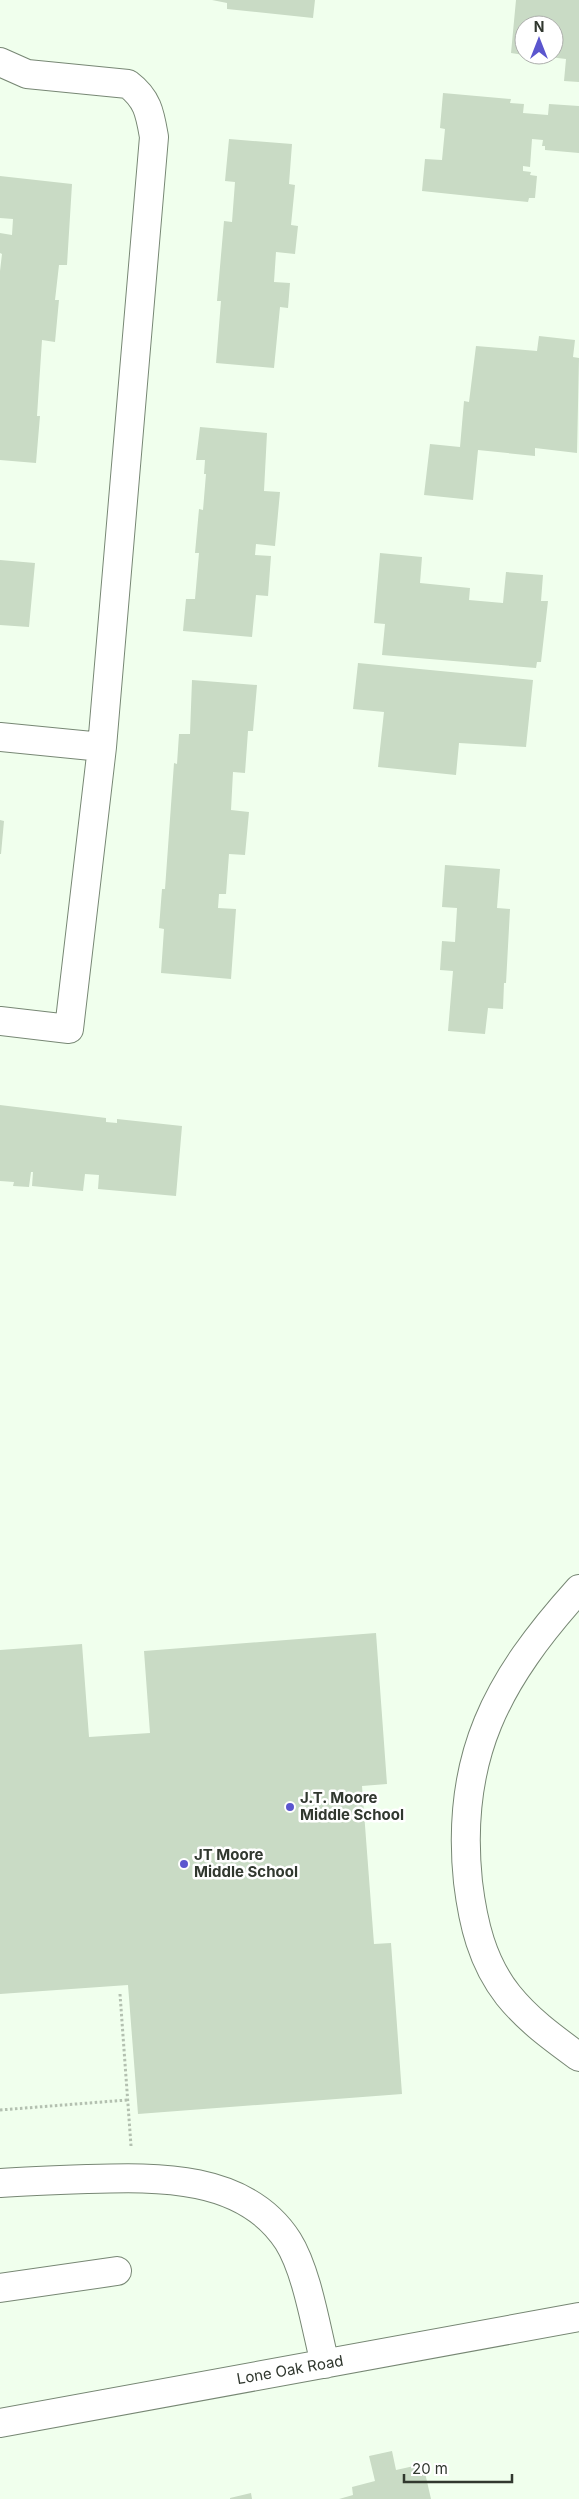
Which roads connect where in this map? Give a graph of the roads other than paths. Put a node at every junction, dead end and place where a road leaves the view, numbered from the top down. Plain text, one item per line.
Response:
1 (0, 62) edge
2 (0, 737) edge
3 (102, 748) junction
4 (0, 1021) edge
5 (579, 1589) edge
6 (579, 2057) edge
7 (0, 2183) edge
8 (117, 2271) dead end
9 (0, 2288) edge
10 (579, 2317) edge
11 (325, 2364) junction
12 (0, 2423) edge

1 - 3 street
2 - 3 street
3 - 4 street
5 - 6 street
7 - 11 street
8 - 9 street
10 - 11 street, Lone Oak Road
11 - 12 street, Lone Oak Road

